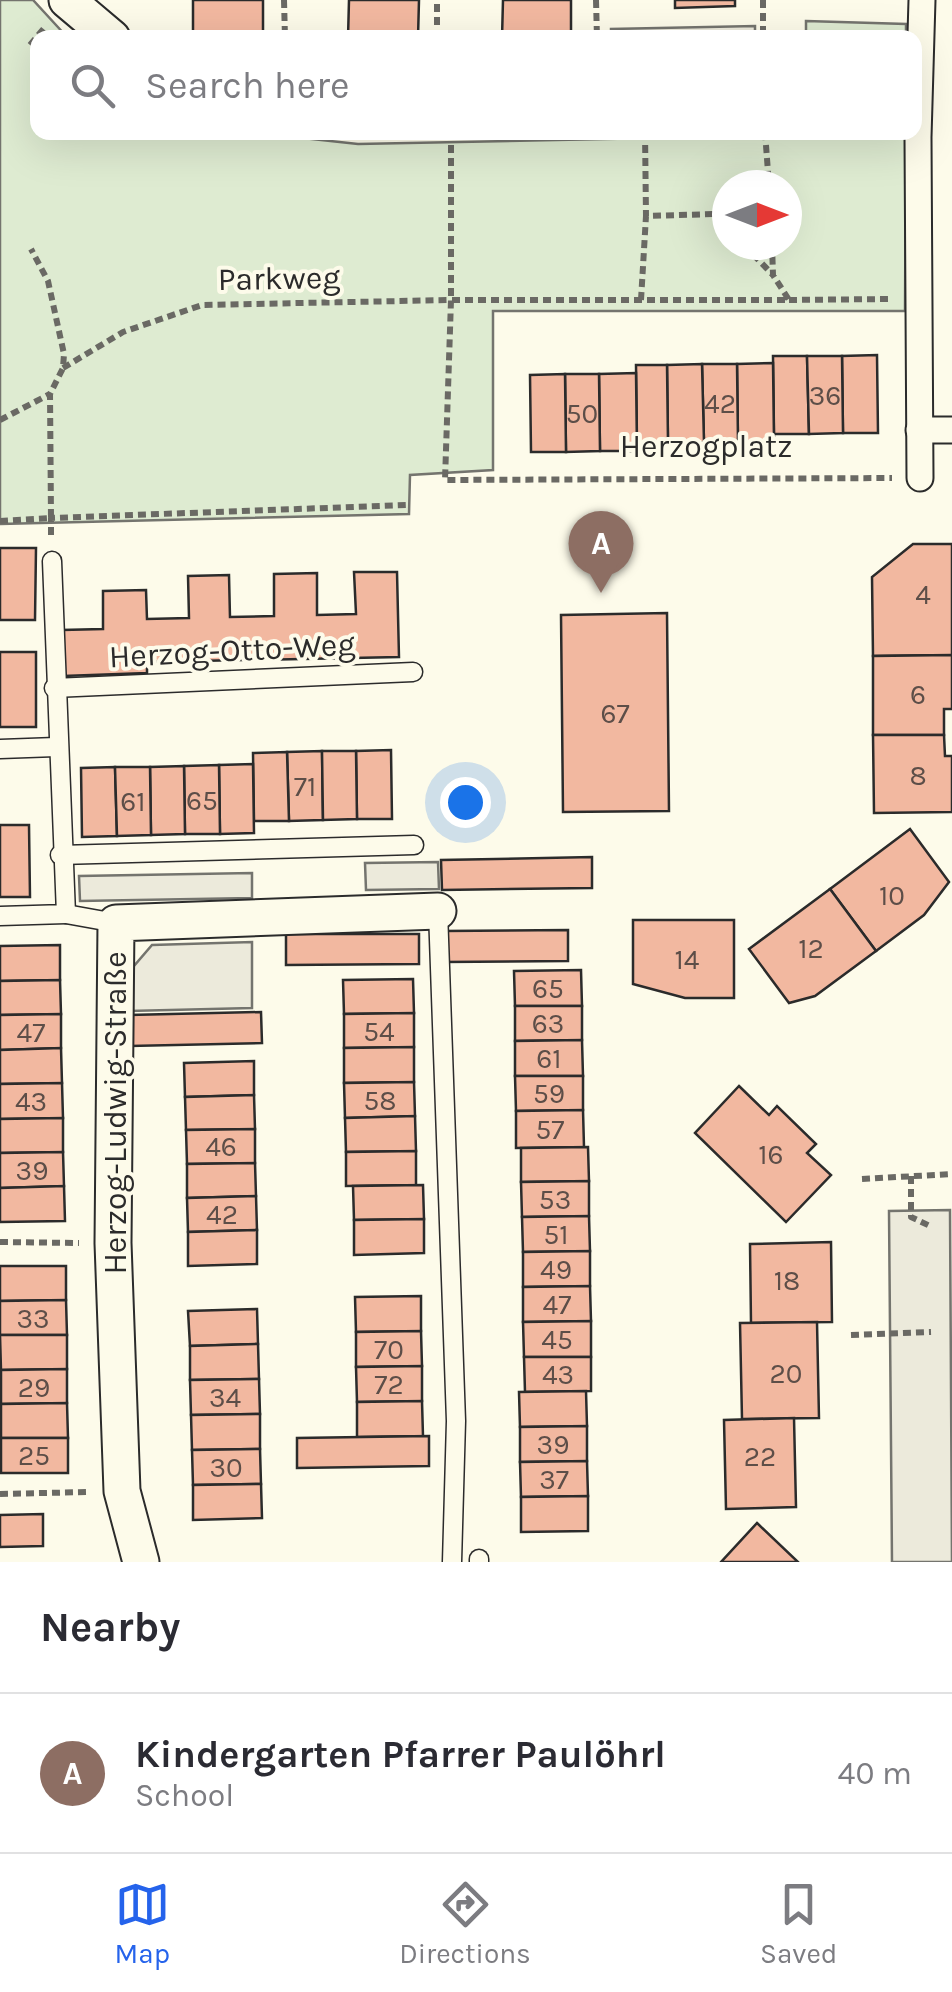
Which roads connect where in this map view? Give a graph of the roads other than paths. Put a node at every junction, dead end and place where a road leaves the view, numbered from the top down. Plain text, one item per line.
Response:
1 (67, 0) edge
2 (922, 0) edge
3 (103, 30) edge
4 (921, 30) edge
5 (918, 140) edge
6 (920, 430) junction
7 (952, 430) edge
8 (920, 478) road end
9 (52, 561) dead end
10 (412, 672) dead end
11 (54, 688) junction
12 (56, 747) junction
13 (0, 749) edge
14 (414, 845) dead end
15 (60, 854) junction
16 (438, 911) joint
17 (66, 914) junction
18 (0, 916) edge
19 (116, 923) junction
20 (140, 1562) edge
21 (452, 1562) edge

1 - 3 street
2 - 4 street
5 - 6 street
6 - 7 street
6 - 8 street
9 - 11 lane
10 - 11 lane, Herzog-Otto-Weg
11 - 12 lane
12 - 13 lane
12 - 15 lane
14 - 15 lane
15 - 17 lane
16 - 19 street, Herzog-Ludwig-Straße
16 - 21 lane
17 - 18 lane
17 - 19 lane
19 - 20 street, Herzog-Ludwig-Straße

